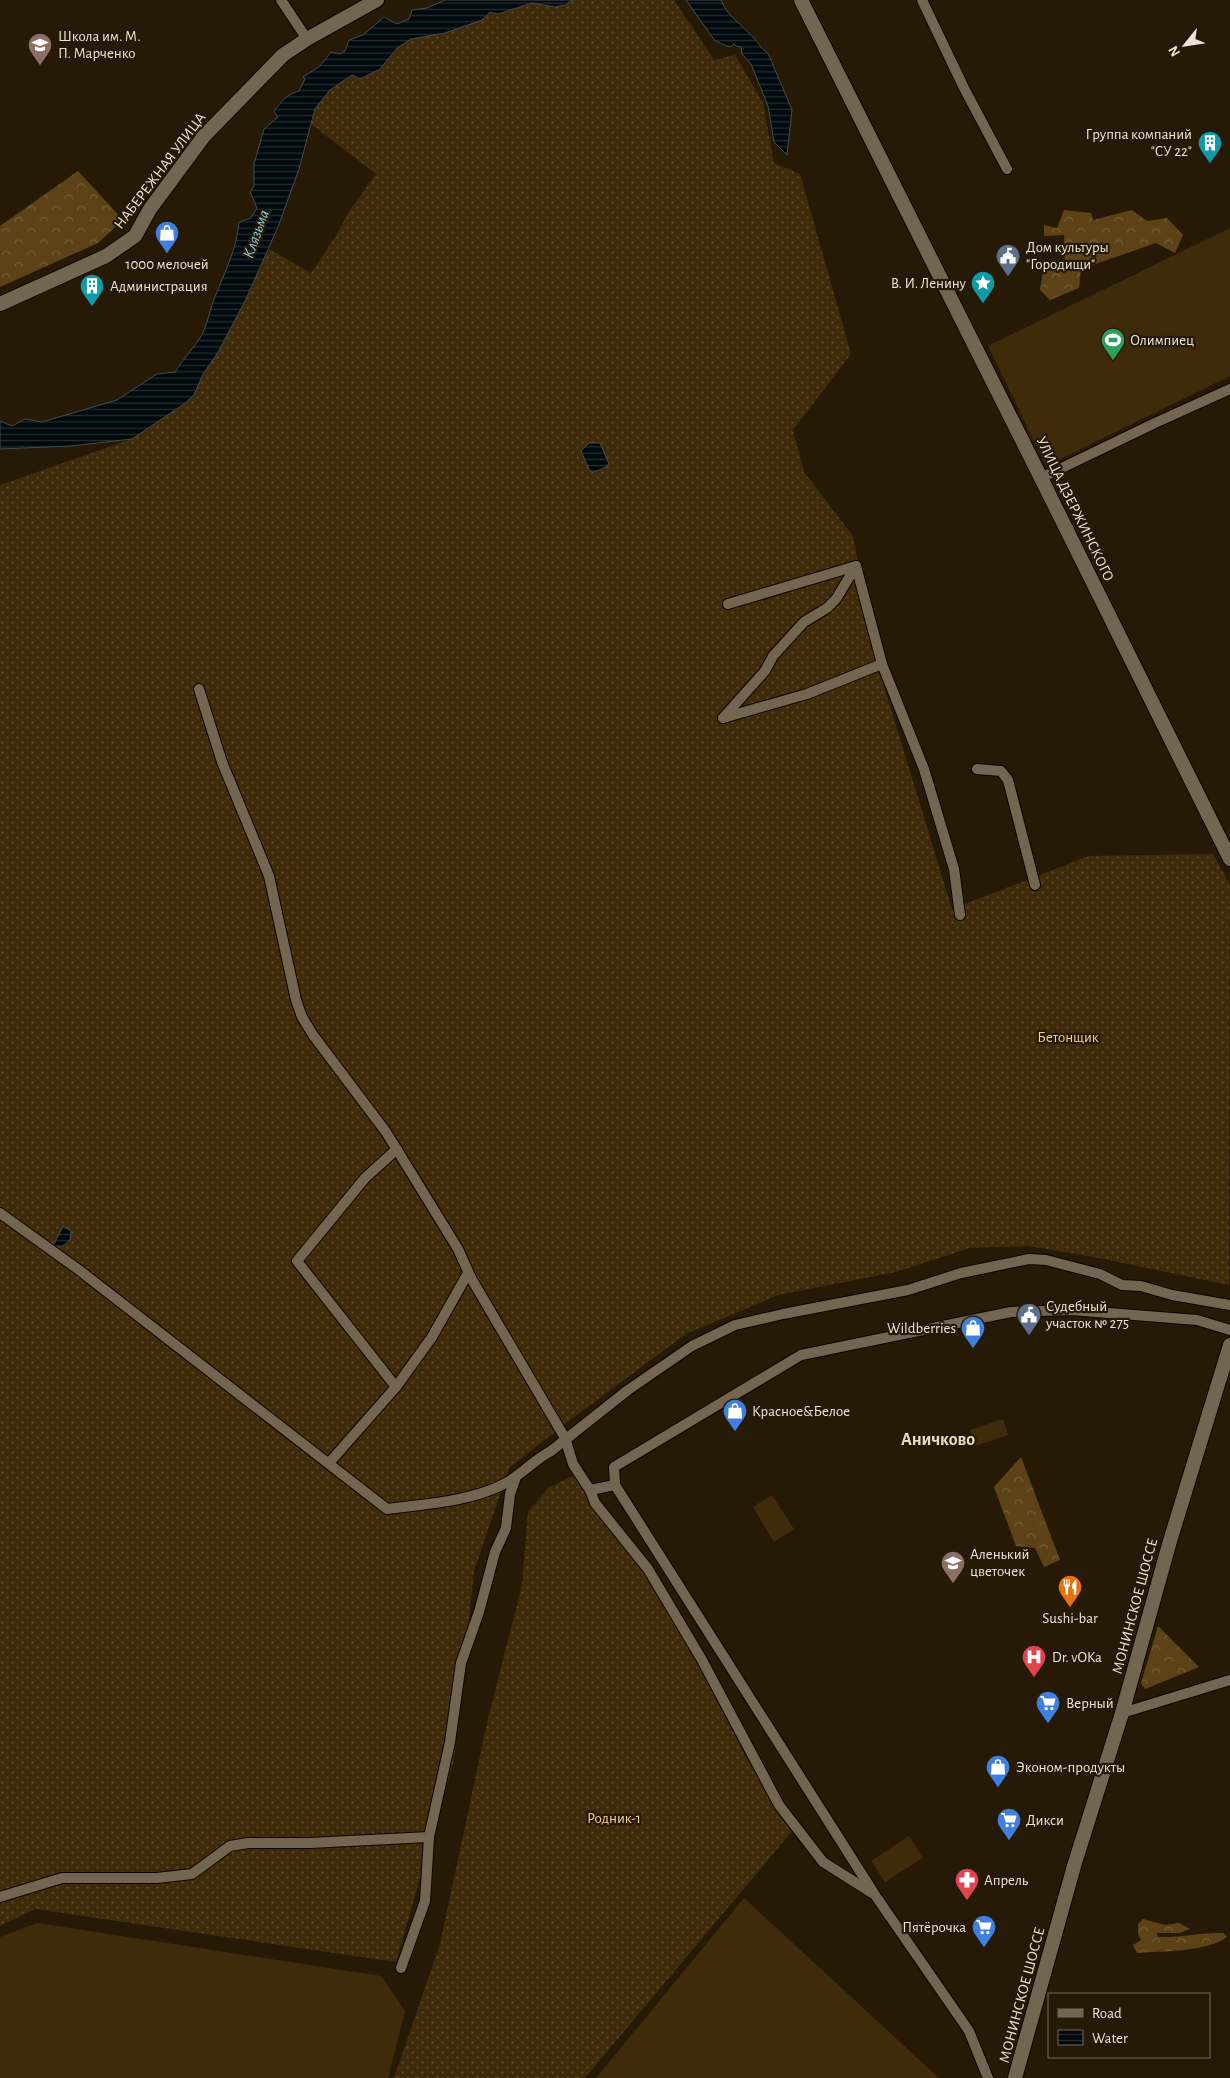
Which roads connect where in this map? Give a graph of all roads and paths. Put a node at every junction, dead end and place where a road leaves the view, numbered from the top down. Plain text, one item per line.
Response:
1 (281, 0) edge
2 (378, 0) edge
3 (801, 0) edge
4 (922, 0) edge
5 (307, 39) junction
6 (1007, 169) dead end
7 (0, 304) edge
8 (1230, 389) edge
9 (1041, 478) junction
10 (856, 566) junction
11 (728, 604) dead end
12 (882, 664) junction
13 (199, 689) dead end
14 (977, 768) dead end
15 (1230, 859) edge
16 (1035, 885) dead end
17 (960, 915) dead end
18 (397, 1149) junction
19 (0, 1213) edge
20 (468, 1273) junction
21 (1230, 1305) edge
22 (1230, 1330) edge
23 (1230, 1345) edge
24 (396, 1387) junction
25 (565, 1438) junction
26 (328, 1464) junction
27 (516, 1477) junction
28 (615, 1486) junction
29 (590, 1490) junction
30 (1230, 1680) edge
31 (1122, 1714) junction
32 (429, 1837) junction
33 (875, 1895) junction
34 (0, 1897) edge
35 (401, 1968) dead end
36 (988, 2078) edge
37 (1015, 2078) edge

1 - 5 street
2 - 5 street, НАБЕРЕЖНАЯ УЛИЦА
3 - 9 street, УЛИЦА ДЗЕРЖИНСКОГО
4 - 6 street
5 - 7 street, НАБЕРЕЖНАЯ УЛИЦА
8 - 9 street
9 - 15 street, УЛИЦА ДЗЕРЖИНСКОГО
10 - 11 street
10 - 12 street
10 - 12 street
12 - 17 street
13 - 18 street
14 - 16 street
18 - 20 street
18 - 24 street
19 - 26 street
20 - 24 street
20 - 25 street
21 - 25 street
22 - 28 street
23 - 31 street, МОНИНСКОЕ ШОССЕ
24 - 26 street
25 - 27 street
25 - 29 street
26 - 27 street
27 - 32 street
28 - 29 street
28 - 33 street
29 - 33 street
30 - 31 street
31 - 37 street, МОНИНСКОЕ ШОССЕ
32 - 34 street
32 - 35 street
33 - 36 street

